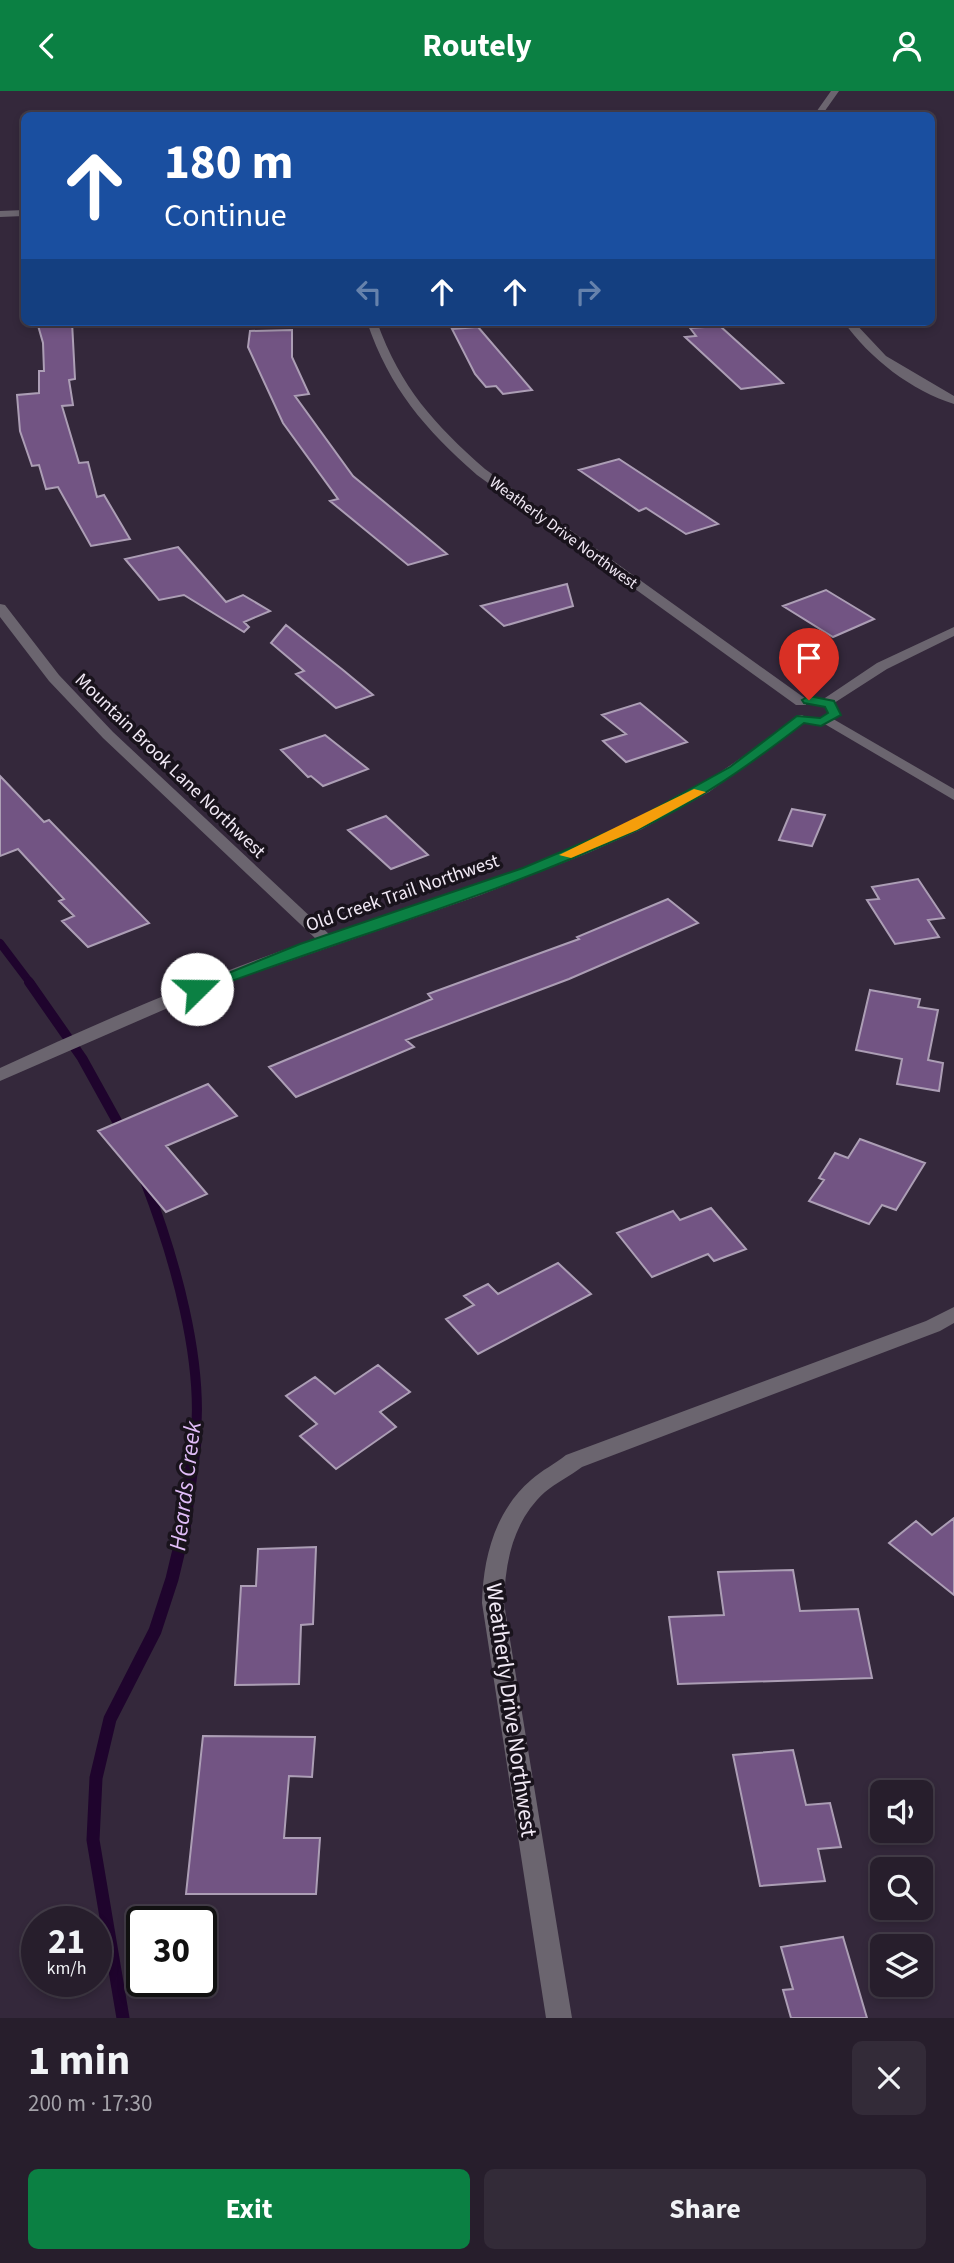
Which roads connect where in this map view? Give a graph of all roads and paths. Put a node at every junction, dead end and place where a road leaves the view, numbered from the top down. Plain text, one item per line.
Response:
1 (835, 91) edge
2 (820, 112) edge
3 (21, 213) edge
4 (0, 215) edge
5 (373, 326) edge
6 (852, 326) edge
7 (954, 401) edge
8 (0, 608) edge
9 (954, 631) edge
10 (801, 702) junction
11 (827, 702) junction
12 (802, 719) junction
13 (828, 720) junction
14 (954, 795) edge
15 (326, 940) junction
16 (0, 1075) edge
17 (954, 1314) edge
18 (559, 2018) edge

1 - 2 street
3 - 4 street
5 - 10 street, Weatherly Drive Northwest
6 - 7 street
8 - 15 street, Mountain Brook Lane Northwest
9 - 11 street
10 - 11 street
10 - 12 street
11 - 13 street
12 - 13 street
12 - 15 street, Old Creek Trail Northwest
13 - 14 street
15 - 16 street, Old Creek Trail Northwest
17 - 18 street, Weatherly Drive Northwest

